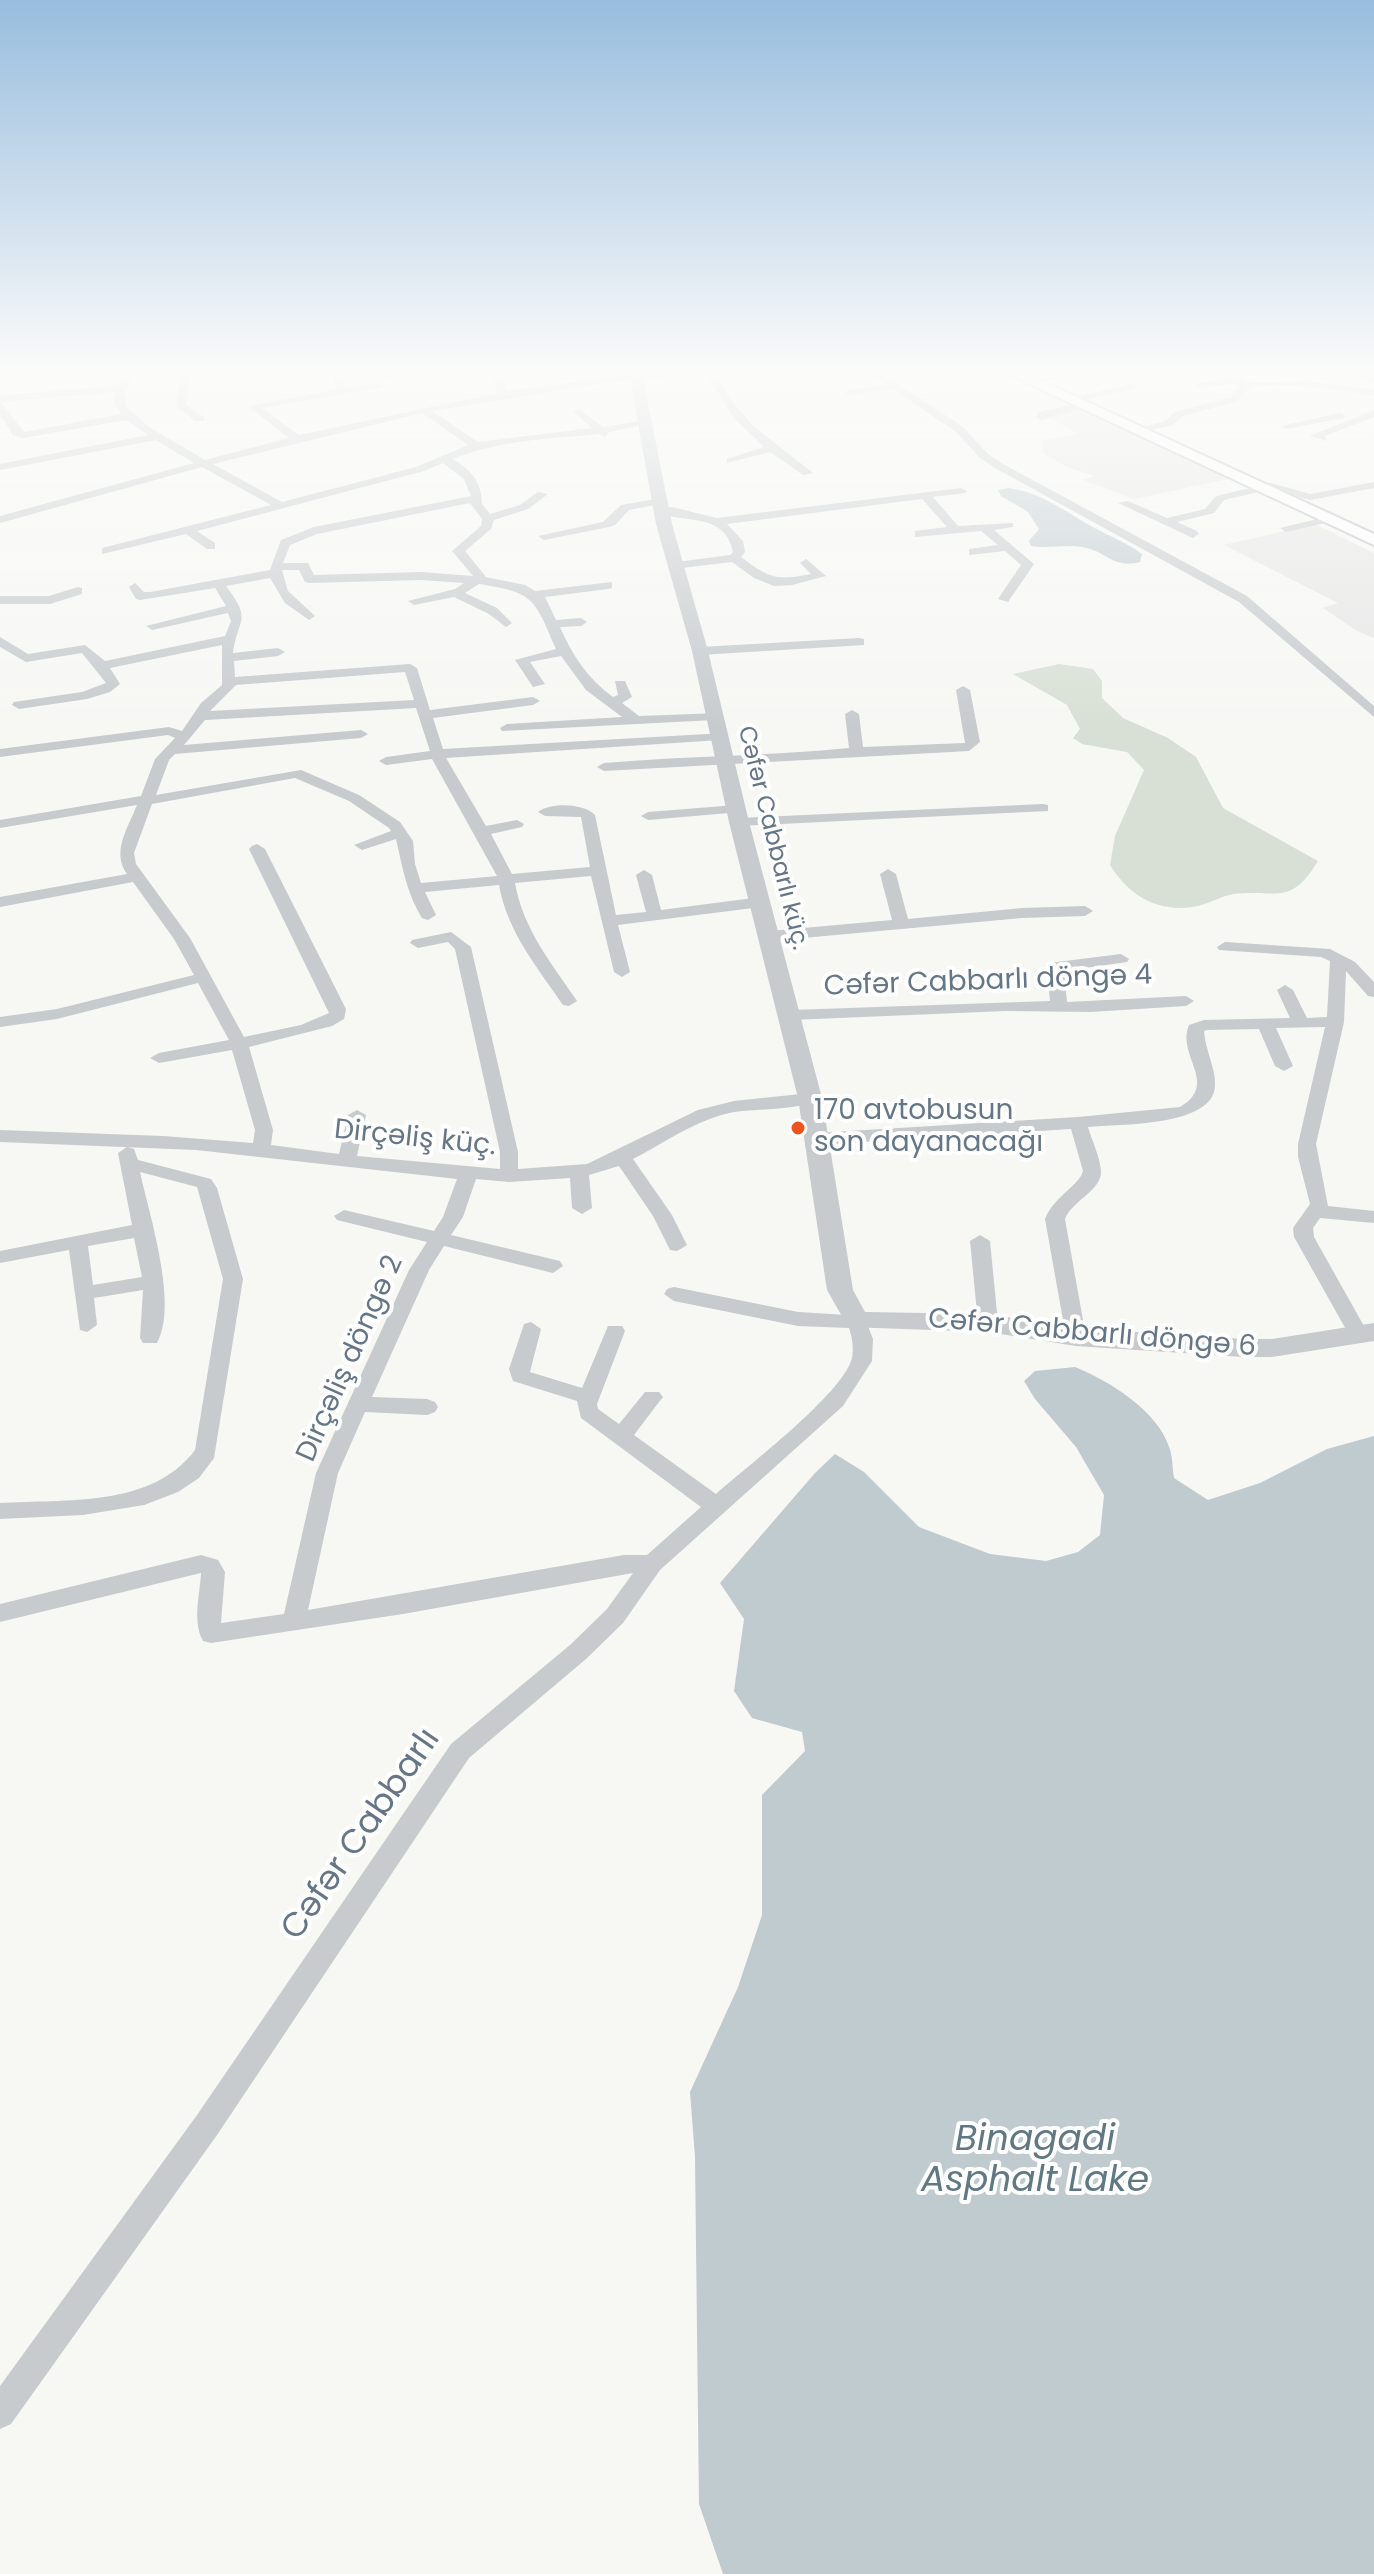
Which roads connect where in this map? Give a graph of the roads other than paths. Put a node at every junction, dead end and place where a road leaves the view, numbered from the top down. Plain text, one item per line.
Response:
1 (117, 488) edge
2 (251, 488) edge
3 (346, 488) edge
4 (476, 488) edge
5 (657, 488) edge
6 (1040, 488) edge
7 (1257, 488) edge
8 (1267, 488) edge
9 (1283, 488) edge
10 (1357, 488) edge
11 (961, 491) dead end
12 (542, 494) dead end
13 (925, 495) junction
14 (475, 499) junction
15 (1214, 502) junction
16 (1124, 503) dead end
17 (1194, 503) dead end
18 (280, 505) junction
19 (661, 506) junction
20 (830, 507) junction
21 (21, 515) junction
22 (841, 517) dead end
23 (488, 518) junction
24 (1330, 519) junction
25 (0, 520) edge
26 (1168, 521) junction
27 (715, 522) junction
28 (35, 524) dead end
29 (1009, 525) dead end
30 (984, 527) junction
31 (1286, 528) dead end
32 (188, 530) junction
33 (955, 530) junction
34 (919, 534) dead end
35 (1193, 534) dead end
36 (544, 536) dead end
37 (1374, 540) edge
38 (211, 546) dead end
39 (1008, 547) junction
40 (106, 551) dead end
41 (973, 552) dead end
42 (734, 558) junction
43 (806, 563) dead end
44 (677, 566) junction
45 (275, 570) junction
46 (531, 576) dead end
47 (480, 580) junction
48 (218, 584) junction
49 (608, 585) dead end
50 (135, 587) dead end
51 (78, 591) dead end
52 (459, 592) junction
53 (534, 594) junction
54 (1004, 599) dead end
55 (0, 600) edge
56 (414, 601) dead end
57 (234, 608) junction
58 (309, 616) dead end
59 (581, 622) dead end
60 (506, 623) dead end
61 (552, 624) junction
62 (152, 626) dead end
63 (0, 641) edge
64 (859, 642) dead end
65 (227, 649) junction
66 (564, 651) junction
67 (700, 651) junction
68 (278, 652) dead end
69 (177, 658) dead end
70 (102, 666) junction
71 (230, 681) junction
72 (538, 684) dead end
73 (620, 684) dead end
74 (963, 690) dead end
75 (533, 701) dead end
76 (611, 703) junction
77 (19, 705) dead end
78 (422, 709) junction
79 (1374, 713) edge
80 (852, 714) dead end
81 (199, 716) junction
82 (714, 716) junction
83 (635, 720) junction
84 (507, 728) dead end
85 (361, 734) dead end
86 (720, 736) junction
87 (185, 737) junction
88 (169, 750) junction
89 (856, 752) junction
90 (0, 753) edge
91 (437, 754) junction
92 (724, 760) junction
93 (386, 761) dead end
94 (604, 767) dead end
95 (146, 800) junction
96 (1043, 808) dead end
97 (545, 812) dead end
98 (648, 816) dead end
99 (738, 816) junction
100 (0, 824) edge
101 (517, 824) dead end
102 (484, 831) junction
103 (401, 833) junction
104 (362, 845) dead end
105 (257, 849) dead end
106 (598, 871) junction
107 (888, 874) dead end
108 (644, 875) dead end
109 (137, 877) junction
110 (506, 878) junction
111 (415, 888) junction
112 (0, 902) edge
113 (761, 902) junction
114 (1085, 911) dead end
115 (428, 915) dead end
116 (655, 915) junction
117 (609, 921) junction
118 (901, 923) junction
119 (770, 936) junction
120 (418, 943) dead end
121 (1225, 947) dead end
122 (1338, 958) junction
123 (1121, 959) dead end
124 (622, 972) dead end
125 (204, 977) junction
126 (1285, 990) dead end
127 (1374, 992) edge
128 (569, 1001) dead end
129 (1186, 1001) dead end
130 (1059, 1006) junction
131 (791, 1015) junction
132 (0, 1022) edge
133 (1335, 1022) junction
134 (1301, 1023) junction
135 (1265, 1024) junction
136 (239, 1043) junction
137 (159, 1058) dead end
138 (1284, 1066) dead end
139 (810, 1098) junction
140 (357, 1115) dead end
141 (1078, 1123) junction
142 (0, 1136) edge
143 (817, 1139) junction
144 (129, 1141) junction
145 (261, 1150) junction
146 (622, 1157) junction
147 (347, 1161) junction
148 (128, 1163) junction
149 (579, 1172) junction
150 (468, 1175) junction
151 (509, 1176) junction
152 (582, 1208) dead end
153 (1316, 1211) junction
154 (344, 1216) dead end
155 (1374, 1217) edge
156 (141, 1230) junction
157 (439, 1239) junction
158 (980, 1241) dead end
159 (78, 1243) junction
160 (677, 1245) dead end
161 (0, 1257) edge
162 (553, 1266) dead end
163 (153, 1282) junction
164 (85, 1293) junction
165 (674, 1294) dead end
166 (857, 1321) junction
167 (988, 1323) junction
168 (87, 1325) dead end
169 (531, 1329) dead end
170 (615, 1331) dead end
171 (1367, 1333) edge
172 (1076, 1337) junction
173 (150, 1338) dead end
174 (588, 1397) junction
175 (652, 1397) dead end
176 (360, 1404) junction
177 (427, 1407) dead end
178 (619, 1438) junction
179 (714, 1505) junction
180 (0, 1511) edge
181 (652, 1564) junction
182 (0, 1613) edge
183 (294, 1622) junction
184 (0, 2413) edge

1 - 21 street
2 - 18 street
3 - 18 street
4 - 14 street
5 - 19 street, Cəfər Cabbarlı küç.
6 - 79 street
7 - 15 street
8 - 24 main road
9 - 10 street
11 - 13 street
12 - 23 street
13 - 20 street
13 - 33 street
14 - 23 street
14 - 45 street
15 - 17 street
15 - 26 street
16 - 26 street
18 - 32 street
19 - 27 street
19 - 36 street
19 - 44 street, Cəfər Cabbarlı küç.
20 - 22 street
20 - 27 street
21 - 25 street
21 - 28 street
23 - 47 street
24 - 31 street
24 - 37 main road
26 - 35 street
27 - 42 street
29 - 30 street
30 - 33 street
30 - 39 street
32 - 38 street
32 - 40 street
33 - 34 street
39 - 41 street
39 - 54 street
42 - 43 street
42 - 44 street
44 - 67 street, Cəfər Cabbarlı küç.
45 - 47 street
45 - 48 street
45 - 58 street
46 - 53 street
47 - 52 street
47 - 53 street
48 - 50 street
48 - 57 street
49 - 53 street
51 - 55 street
52 - 56 street
52 - 60 street
53 - 61 street
57 - 62 street
57 - 65 street
59 - 61 street
61 - 66 street
63 - 70 street
64 - 67 street
65 - 68 street
65 - 69 street
65 - 70 street
65 - 71 street
66 - 72 street
66 - 76 street
67 - 82 street, Cəfər Cabbarlı küç.
70 - 77 street
71 - 78 street
71 - 81 street
73 - 76 street
74 - 89 street
75 - 78 street
76 - 83 street
78 - 81 street
78 - 91 street
80 - 89 street
81 - 87 street
82 - 83 street
82 - 86 street, Cəfər Cabbarlı küç.
83 - 84 street
85 - 88 street
86 - 91 street
86 - 92 street, Cəfər Cabbarlı küç.
87 - 88 street
87 - 90 street
88 - 95 street
89 - 92 street
91 - 93 street
91 - 102 street
92 - 94 street
92 - 99 street, Cəfər Cabbarlı küç.
95 - 100 street
95 - 103 street
95 - 109 street
96 - 99 street
97 - 106 street
98 - 99 street
99 - 113 street, Cəfər Cabbarlı küç.
101 - 102 street
102 - 110 street
103 - 104 street
103 - 111 street
105 - 136 street
106 - 110 street
106 - 117 street
107 - 118 street
108 - 116 street
109 - 112 street
109 - 125 street
110 - 111 street
110 - 128 street
111 - 115 street
113 - 116 street
113 - 119 street, Cəfər Cabbarlı küç.
114 - 118 street
116 - 117 street
117 - 124 street
118 - 119 street
119 - 131 street, Cəfər Cabbarlı küç.
120 - 151 street
121 - 122 street
122 - 127 street
122 - 133 street
123 - 130 street
125 - 132 street
125 - 136 street
126 - 134 street
129 - 130 street, Cəfər Cabbarlı döngə 4
130 - 131 street, Cəfər Cabbarlı döngə 4
131 - 139 street, Cəfər Cabbarlı küç.
133 - 134 street
133 - 153 street
134 - 135 street
135 - 138 street
135 - 141 street
136 - 137 street
136 - 145 street
139 - 143 street, Cəfər Cabbarlı küç.
139 - 146 street, Dirçəliş küç.
140 - 147 street
141 - 143 street
141 - 172 street
142 - 144 street, Dirçəliş küç.
143 - 166 street, Cəfər Cabbarlı küç.
144 - 145 street, Dirçəliş küç.
144 - 148 street
145 - 147 street, Dirçəliş küç.
146 - 149 street, Dirçəliş küç.
146 - 160 street
147 - 150 street, Dirçəliş küç.
148 - 156 street
148 - 180 street
149 - 151 street, Dirçəliş küç.
149 - 152 street
150 - 151 street, Dirçəliş küç.
150 - 157 street, Dirçəliş döngə 2
153 - 155 street
153 - 171 street
154 - 157 street
156 - 159 street
156 - 163 street
157 - 162 street
157 - 176 street, Dirçəliş döngə 2
158 - 167 street
159 - 161 street
159 - 164 street
163 - 164 street
163 - 173 street
164 - 168 street
165 - 166 street
166 - 167 street, Cəfər Cabbarlı döngə 6
166 - 179 street, Cəfər Cabbarlı
167 - 172 street, Cəfər Cabbarlı döngə 6
169 - 174 street
170 - 174 street
171 - 172 street, Cəfər Cabbarlı döngə 6
174 - 178 street
175 - 178 street
176 - 177 street
176 - 183 street, Dirçəliş döngə 2
178 - 179 street
179 - 181 street, Cəfər Cabbarlı
181 - 183 street
181 - 184 street, Cəfər Cabbarlı
182 - 183 street

